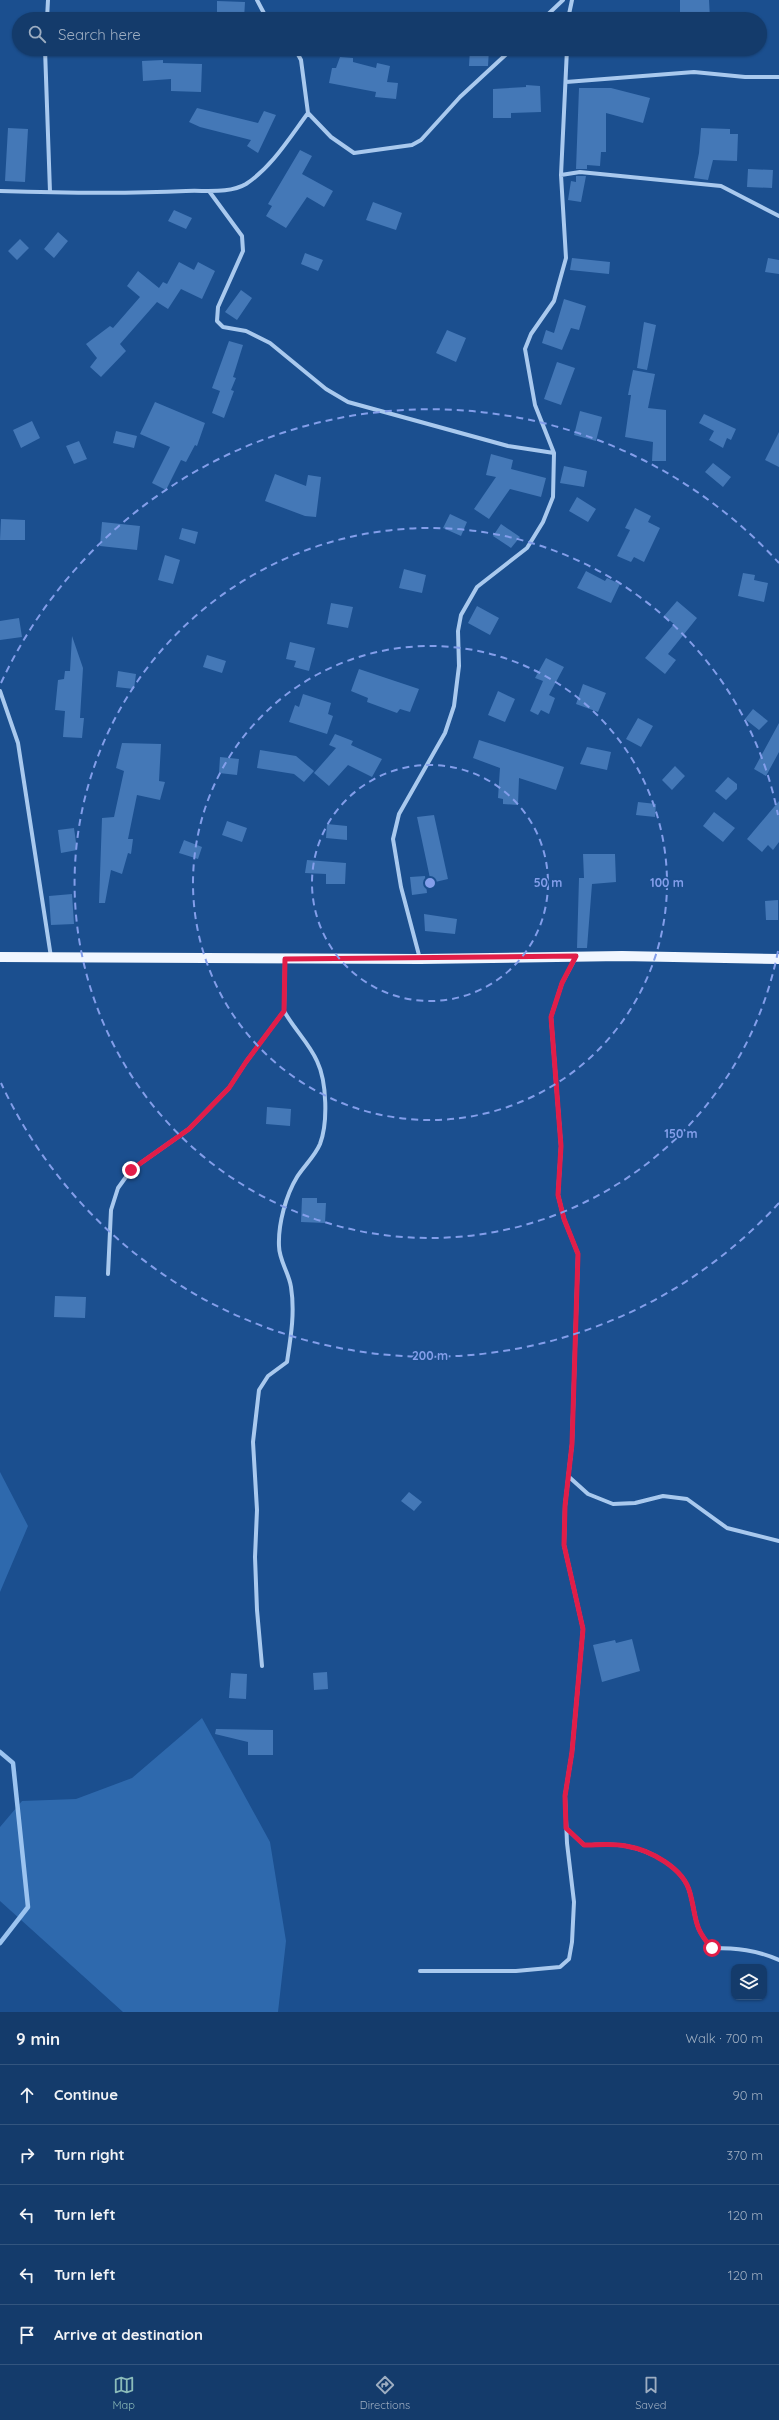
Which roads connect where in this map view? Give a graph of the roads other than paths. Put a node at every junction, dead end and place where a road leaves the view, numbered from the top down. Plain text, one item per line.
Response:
1 (48, 0) edge
2 (257, 0) edge
3 (563, 0) edge
4 (572, 0) edge
5 (47, 12) edge
6 (263, 12) edge
7 (551, 12) edge
8 (569, 12) edge
9 (45, 56) edge
10 (299, 56) edge
11 (504, 56) edge
12 (567, 56) edge
13 (779, 77) edge
14 (566, 82) junction
15 (308, 113) junction
16 (561, 175) junction
17 (0, 191) edge
18 (209, 191) junction
19 (50, 192) junction
20 (779, 216) edge
21 (554, 453) junction
22 (0, 691) edge
23 (576, 956) junction
24 (0, 957) edge
25 (51, 957) junction
26 (285, 959) junction
27 (420, 959) junction
28 (779, 959) edge
29 (284, 1011) junction
30 (108, 1274) dead end
31 (568, 1476) junction
32 (779, 1541) edge
33 (262, 1666) dead end
34 (566, 1828) junction
35 (779, 1960) edge
36 (420, 1971) dead end

1 - 5 street
2 - 6 street
3 - 7 street
4 - 8 street
9 - 19 street
10 - 15 street
11 - 15 street
12 - 14 street
13 - 14 street
14 - 16 street
15 - 18 street
16 - 20 street
16 - 21 street
17 - 19 street
18 - 19 street
18 - 21 street
21 - 27 street
22 - 25 street
23 - 27 main road
23 - 28 main road
23 - 31 street
24 - 25 main road
25 - 26 main road
26 - 27 main road
26 - 29 street
29 - 30 street
29 - 33 street
31 - 32 street
31 - 34 street
34 - 35 street
34 - 36 street

